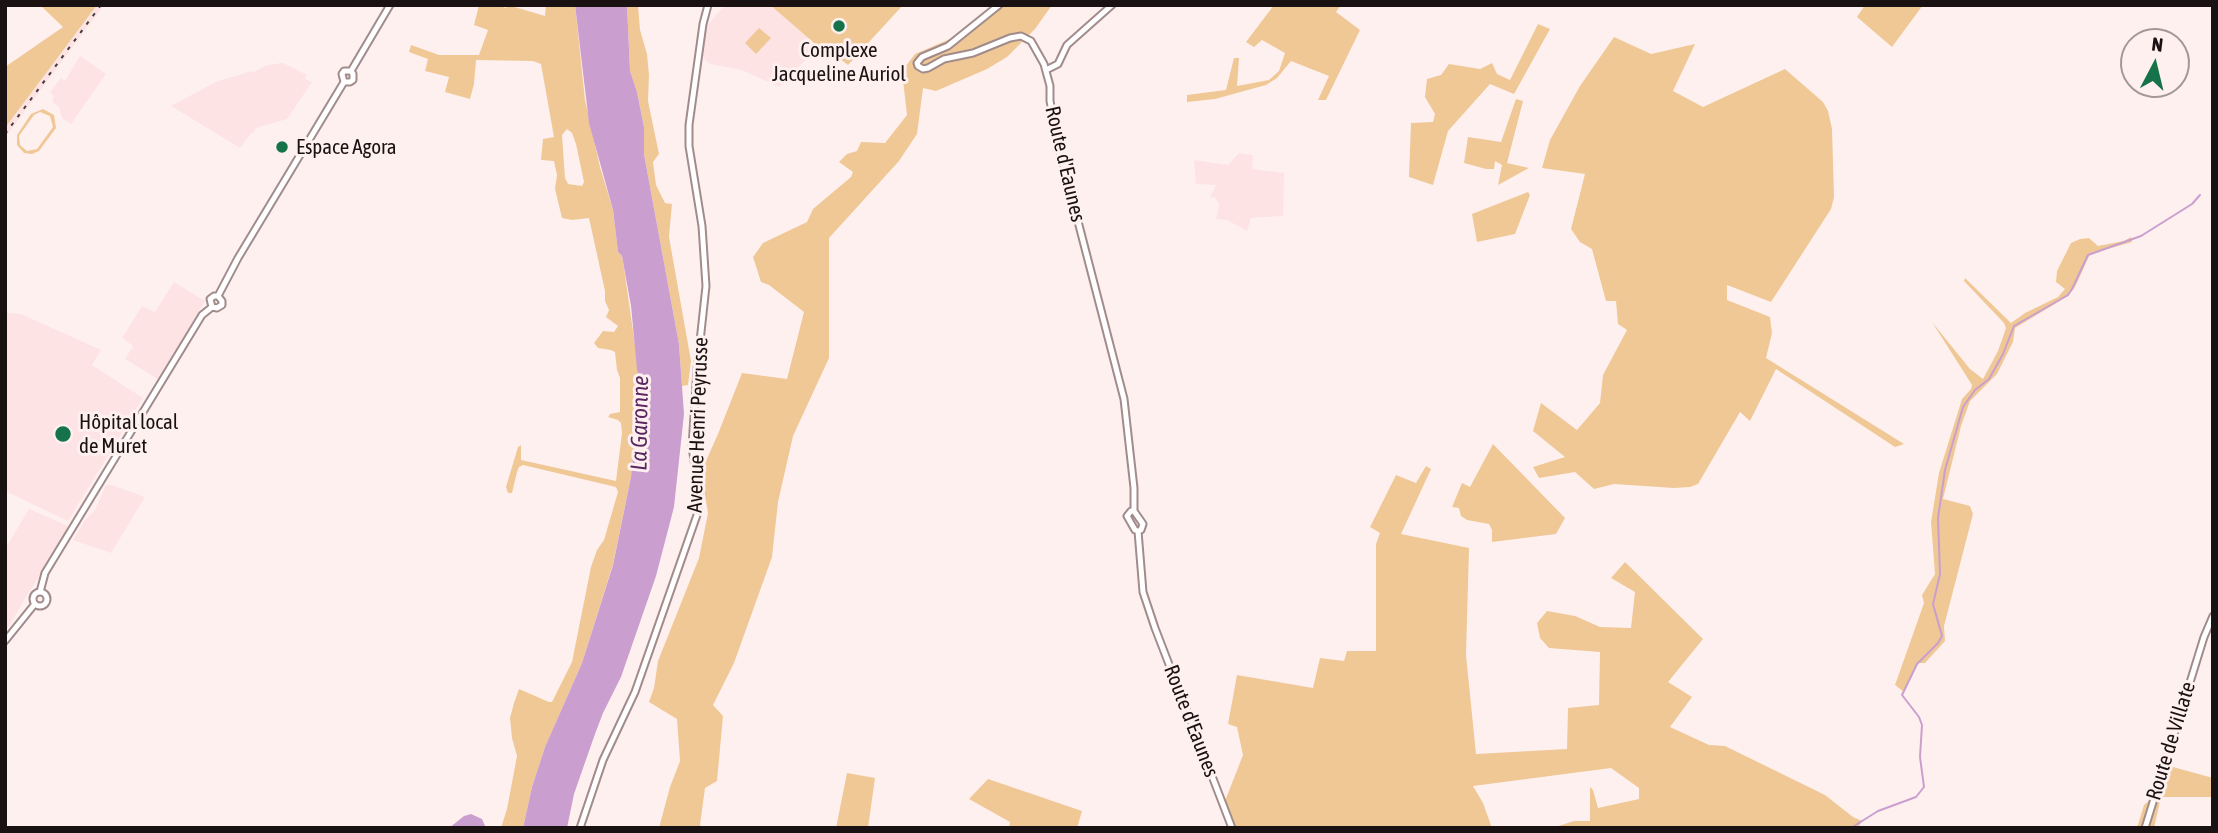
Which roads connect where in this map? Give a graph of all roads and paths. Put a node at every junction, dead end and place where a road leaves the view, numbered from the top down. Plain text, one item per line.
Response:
1 (390, 5) edge
2 (708, 5) edge
3 (999, 5) edge
4 (1112, 5) edge
5 (1046, 70) junction
6 (1134, 511) junction
7 (1138, 531) junction
8 (40, 592) junction
9 (34, 605) junction
10 (2213, 616) edge
11 (5, 641) edge
12 (580, 828) edge
13 (1232, 828) edge
14 (2145, 828) edge

1 - 8 main road
2 - 12 main road, Avenue Henri Peyrusse
3 - 5 main road, Route d'Eaunes
4 - 5 main road
5 - 6 main road, Route d'Eaunes
6 - 7 main road, Route d'Eaunes
6 - 7 main road, Route d'Eaunes
7 - 13 main road, Route d'Eaunes
8 - 9 main road
8 - 9 main road
9 - 11 main road
10 - 14 main road, Route de Villate

